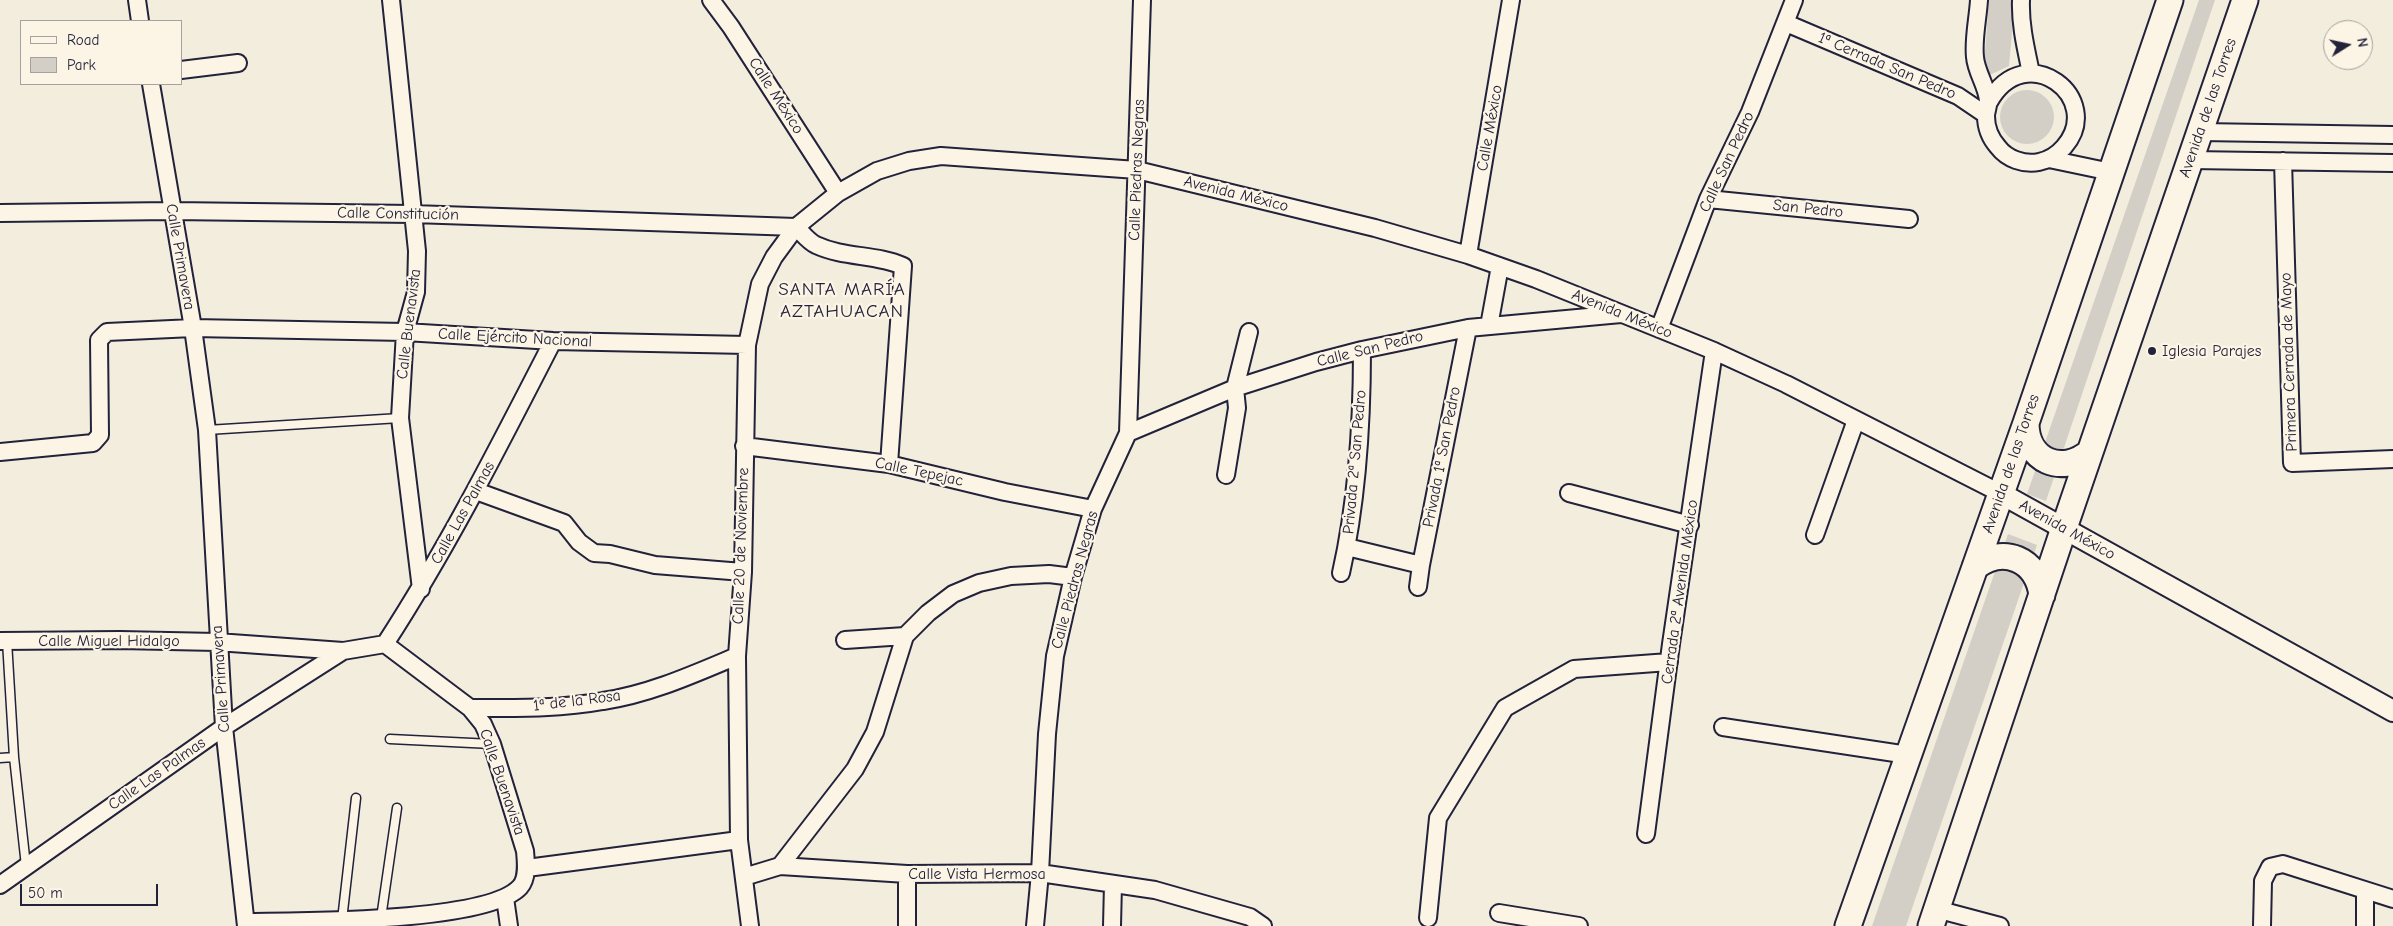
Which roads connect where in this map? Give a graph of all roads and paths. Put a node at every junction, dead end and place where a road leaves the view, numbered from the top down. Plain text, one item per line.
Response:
1 (136, 0) edge
2 (391, 0) edge
3 (712, 0) edge
4 (1142, 0) edge
5 (1512, 0) edge
6 (1794, 0) edge
7 (1979, 0) edge
8 (2022, 0) edge
9 (2170, 0) edge
10 (2245, 0) edge
11 (140, 20) edge
12 (1786, 23) junction
13 (238, 63) dead end
14 (182, 70) edge
15 (2031, 72) junction
16 (151, 85) edge
17 (1987, 108) junction
18 (2200, 132) junction
19 (2393, 135) edge
20 (2048, 159) junction
21 (2191, 160) junction
22 (2283, 161) junction
23 (2393, 163) edge
24 (1137, 170) junction
25 (2111, 172) junction
26 (838, 193) junction
27 (1708, 199) junction
28 (172, 211) junction
29 (0, 212) edge
30 (413, 214) junction
31 (1909, 219) dead end
32 (796, 227) junction
33 (1468, 255) junction
34 (1500, 266) junction
35 (1624, 314) junction
36 (1489, 326) junction
37 (192, 328) junction
38 (1468, 328) junction
39 (1659, 329) junction
40 (405, 332) junction
41 (1249, 332) dead end
42 (553, 341) junction
43 (747, 346) junction
44 (1362, 350) junction
45 (1714, 351) junction
46 (1235, 388) junction
47 (400, 418) junction
48 (1856, 420) junction
49 (2026, 423) junction
50 (206, 430) junction
51 (1128, 433) junction
52 (744, 446) junction
53 (0, 452) edge
54 (2090, 452) junction
55 (2393, 459) edge
56 (889, 464) junction
57 (1226, 475) dead end
58 (476, 491) junction
59 (1569, 493) dead end
60 (2000, 493) junction
61 (1093, 509) junction
62 (1690, 524) junction
63 (2064, 528) junction
64 (1814, 535) dead end
65 (1347, 547) junction
66 (1421, 565) junction
67 (1975, 567) junction
68 (743, 572) junction
69 (1341, 573) dead end
70 (1073, 576) junction
71 (1418, 587) dead end
72 (422, 589) junction
73 (2042, 595) junction
74 (905, 636) junction
75 (845, 640) dead end
76 (3, 641) edge
77 (218, 642) junction
78 (385, 644) junction
79 (343, 651) junction
80 (737, 656) junction
81 (1669, 662) junction
82 (470, 708) junction
83 (2393, 711) edge
84 (224, 727) junction
85 (1723, 727) dead end
86 (390, 739) dead end
87 (492, 744) junction
88 (1908, 755) junction
89 (14, 757) junction
90 (0, 758) edge
91 (356, 798) dead end
92 (397, 808) dead end
93 (1646, 834) dead end
94 (739, 840) junction
95 (780, 866) junction
96 (26, 867) junction
97 (527, 868) junction
98 (1040, 873) junction
99 (907, 874) junction
100 (744, 877) junction
101 (1113, 884) junction
102 (0, 885) edge
103 (2365, 891) junction
104 (505, 898) junction
105 (2393, 899) edge
106 (1499, 913) dead end
107 (1933, 917) edge
108 (381, 918) junction
109 (1428, 918) dead end
110 (342, 920) junction
111 (247, 924) edge
112 (509, 926) edge
113 (750, 926) edge
114 (906, 926) edge
115 (1035, 926) edge
116 (1112, 926) edge
117 (1263, 926) edge
118 (1579, 926) edge
119 (1848, 926) edge
120 (2000, 926) edge
121 (2262, 926) edge
122 (2365, 926) edge

1 - 11 street
2 - 30 street, Calle Buenavista
3 - 26 street, Calle México
4 - 24 street, Calle Piedras Negras
5 - 33 street, Calle México
6 - 12 street, Calle San Pedro
7 - 17 street
8 - 15 street
9 - 25 main road, Avenida de las Torres
10 - 18 main road, Avenida de las Torres
12 - 17 street, 1ª Cerrada San Pedro
12 - 27 street, Calle San Pedro
13 - 14 street
15 - 17 street
15 - 20 street
16 - 28 street, Calle Primavera
17 - 20 street
18 - 19 street
18 - 21 main road, Avenida de las Torres
20 - 25 street
21 - 22 street
21 - 54 main road, Avenida de las Torres
22 - 23 street
22 - 55 street, Primera Cerrada de Mayo
24 - 26 street, Avenida México
24 - 33 street, Avenida México
24 - 51 street, Calle Piedras Negras
25 - 49 main road, Avenida de las Torres
26 - 32 street, Avenida México
27 - 31 street, San Pedro
27 - 39 street, Calle San Pedro
28 - 29 street, Calle Constitución
28 - 30 street, Calle Constitución
28 - 37 street, Calle Primavera
30 - 32 street, Calle Constitución
30 - 40 street, Calle Buenavista
32 - 43 street, Calle 20 de Noviembre
32 - 56 street
33 - 34 street, Avenida México
34 - 35 street, Avenida México
34 - 36 street
35 - 36 street, Calle San Pedro
35 - 39 street, Avenida México
36 - 38 street, Calle San Pedro
37 - 40 street, Calle Ejército Nacional
37 - 50 street, Calle Primavera
37 - 53 street, Calle Ejército Nacional
38 - 44 street, Calle San Pedro
38 - 66 street, Privada 1ª San Pedro
39 - 45 street, Avenida México
40 - 42 street, Calle Ejército Nacional
40 - 47 street, Calle Buenavista
41 - 46 street
42 - 43 street, Calle Ejército Nacional
42 - 58 street, Calle Las Palmas
43 - 52 street, Calle 20 de Noviembre
44 - 46 street, Calle San Pedro
44 - 65 street, Privada 2ª San Pedro
45 - 48 street, Avenida México
45 - 62 street, Cerrada 2ª Avenida México
46 - 51 street, Calle San Pedro
46 - 57 street
47 - 50 lane
47 - 72 street, Calle Buenavista
48 - 60 street, Avenida México
48 - 64 street
49 - 54 main road
49 - 60 main road, Avenida de las Torres
50 - 77 street, Calle Primavera
51 - 61 street, Calle Piedras Negras
52 - 56 street, Calle Tepejac
52 - 68 street, Calle 20 de Noviembre
54 - 63 main road, Avenida de las Torres
56 - 61 street, Calle Tepejac
58 - 68 street
58 - 72 street, Calle Las Palmas
59 - 62 street
60 - 63 street, Avenida México
60 - 67 main road, Avenida de las Torres
61 - 70 street, Calle Piedras Negras
62 - 81 street, Cerrada 2ª Avenida México
63 - 73 main road, Avenida de las Torres
63 - 83 street, Avenida México
65 - 66 street
65 - 69 street, Privada 2ª San Pedro
66 - 71 street, Privada 1ª San Pedro
67 - 73 main road
67 - 88 main road, Avenida de las Torres
68 - 80 street, Calle 20 de Noviembre
70 - 74 street
70 - 98 street, Calle Piedras Negras
72 - 78 street, Calle Las Palmas
73 - 107 main road, Avenida de las Torres
74 - 75 street
74 - 95 street
76 - 77 street, Calle Miguel Hidalgo
76 - 89 lane
77 - 79 street, Calle Las Palmas
77 - 84 street, Calle Primavera
78 - 79 street, Calle Las Palmas
78 - 82 street, Calle Buenavista
79 - 84 street, Calle Las Palmas
80 - 82 street, 1ª de la Rosa
80 - 94 street, Calle 20 de Noviembre
81 - 93 street, Cerrada 2ª Avenida México
81 - 109 street
82 - 87 street, Calle Buenavista
84 - 96 street, Calle Las Palmas
84 - 111 street, Calle Primavera
85 - 88 street
86 - 87 lane
87 - 97 street, Calle Buenavista
88 - 119 main road, Avenida de las Torres
89 - 90 lane
89 - 96 lane
91 - 110 lane
92 - 108 lane
94 - 97 street
94 - 100 street, Calle 20 de Noviembre
95 - 99 street, Calle Vista Hermosa
95 - 100 street, Calle Vista Hermosa
96 - 102 street, Calle Las Palmas
97 - 104 street
98 - 99 street, Calle Vista Hermosa
98 - 101 street, Calle Vista Hermosa
98 - 115 street, Calle Piedras Negras
99 - 114 street
100 - 113 street, Calle 20 de Noviembre
101 - 116 street
101 - 117 street, Calle Vista Hermosa
103 - 105 street
103 - 121 street
103 - 122 street
104 - 108 street
104 - 112 street
106 - 118 street
107 - 120 street
108 - 110 street
110 - 111 street

